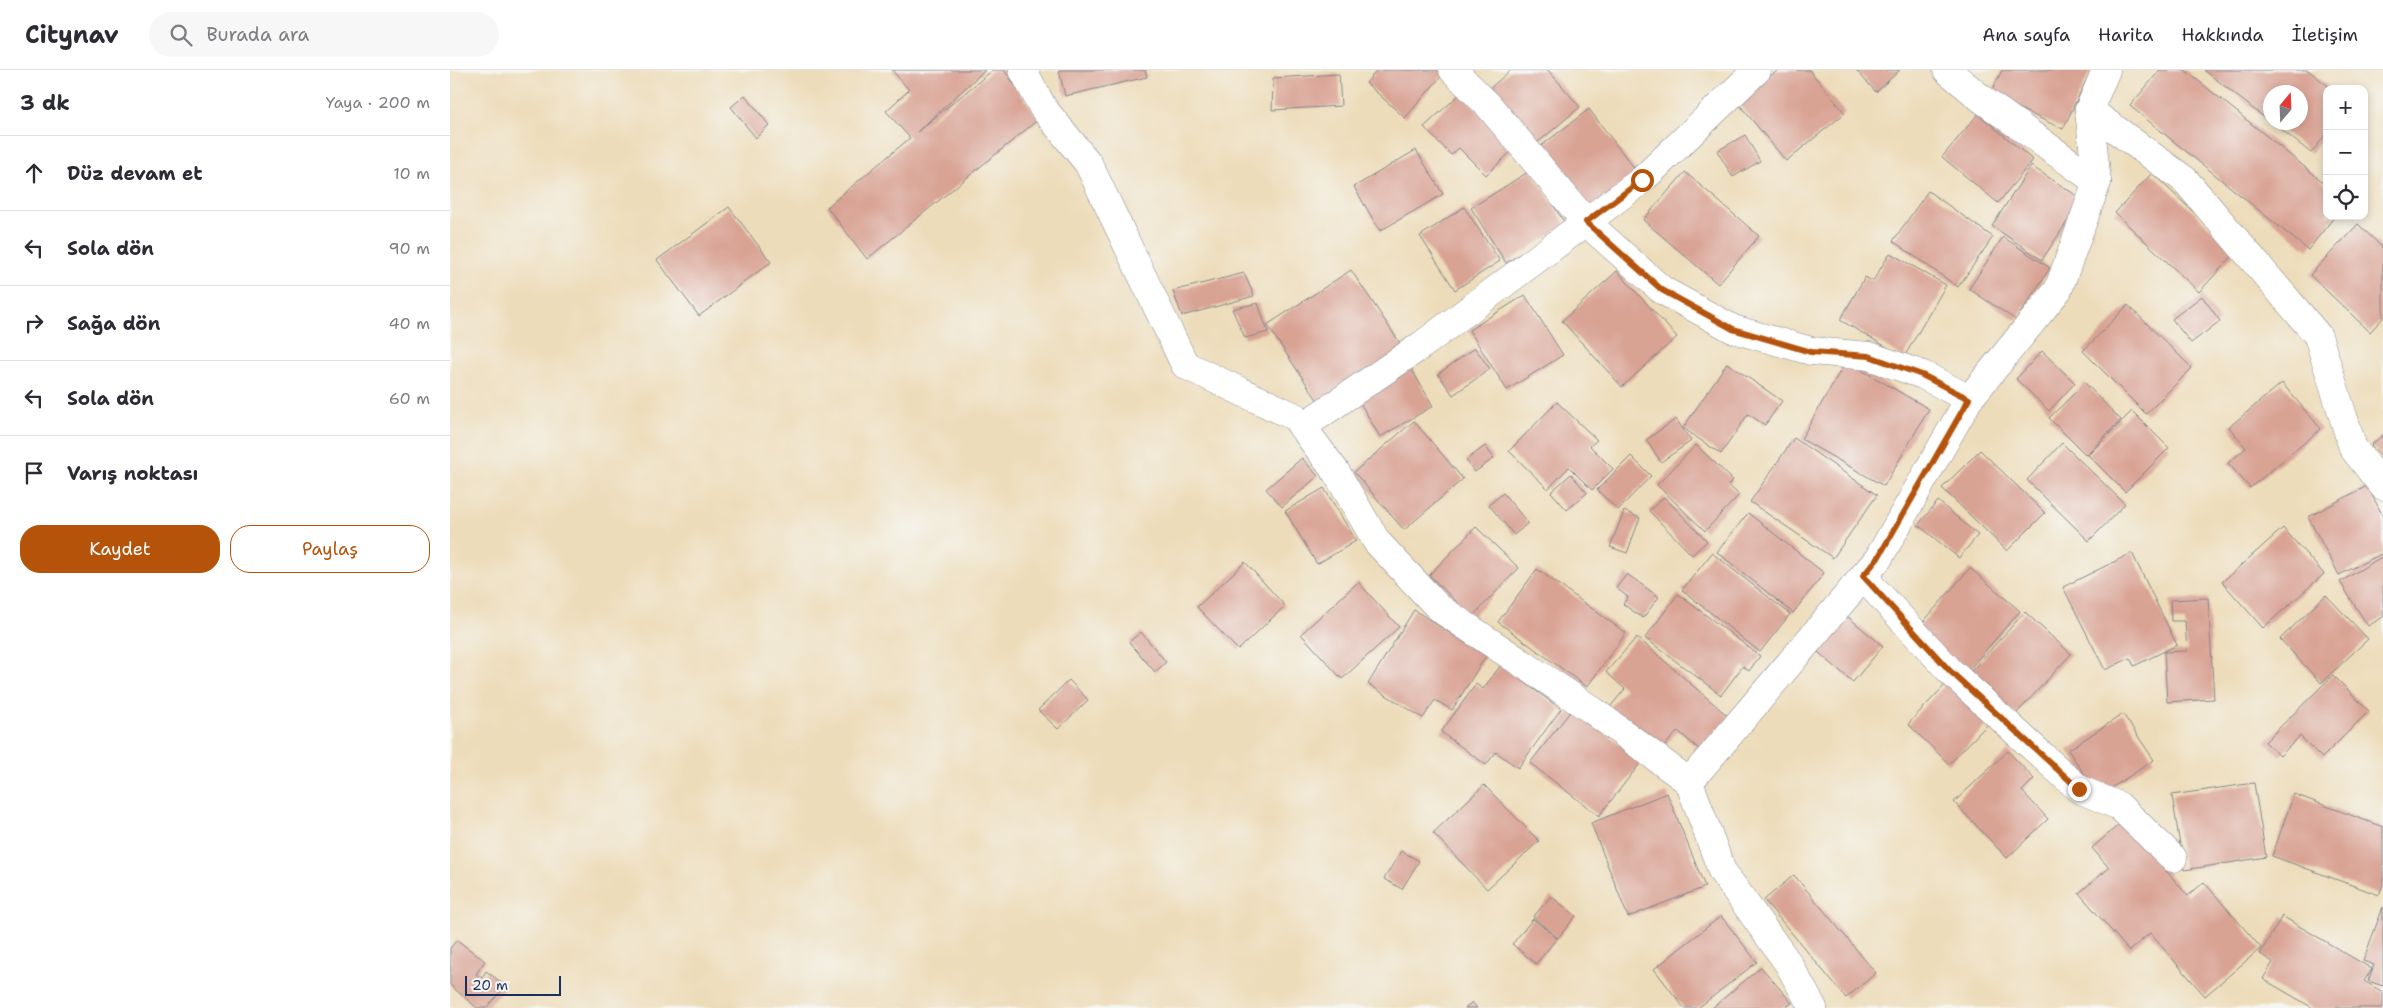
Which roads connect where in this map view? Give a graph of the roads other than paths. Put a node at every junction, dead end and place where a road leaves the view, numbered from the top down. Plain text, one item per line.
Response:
1 (1023, 70) edge
2 (1453, 70) edge
3 (1757, 70) edge
4 (1947, 70) edge
5 (2106, 70) edge
6 (2089, 110) junction
7 (2097, 182) junction
8 (1586, 222) junction
9 (1969, 399) junction
10 (1302, 427) junction
11 (2383, 486) edge
12 (1863, 576) junction
13 (1689, 782) junction
14 (2173, 858) dead end
15 (1813, 1008) edge

1 - 10 street
2 - 8 street
3 - 8 street
4 - 7 street
5 - 6 street
6 - 7 street
6 - 11 street
7 - 9 street
8 - 9 street
8 - 10 street
9 - 12 street
10 - 13 street
12 - 13 street
12 - 14 street
13 - 15 street

